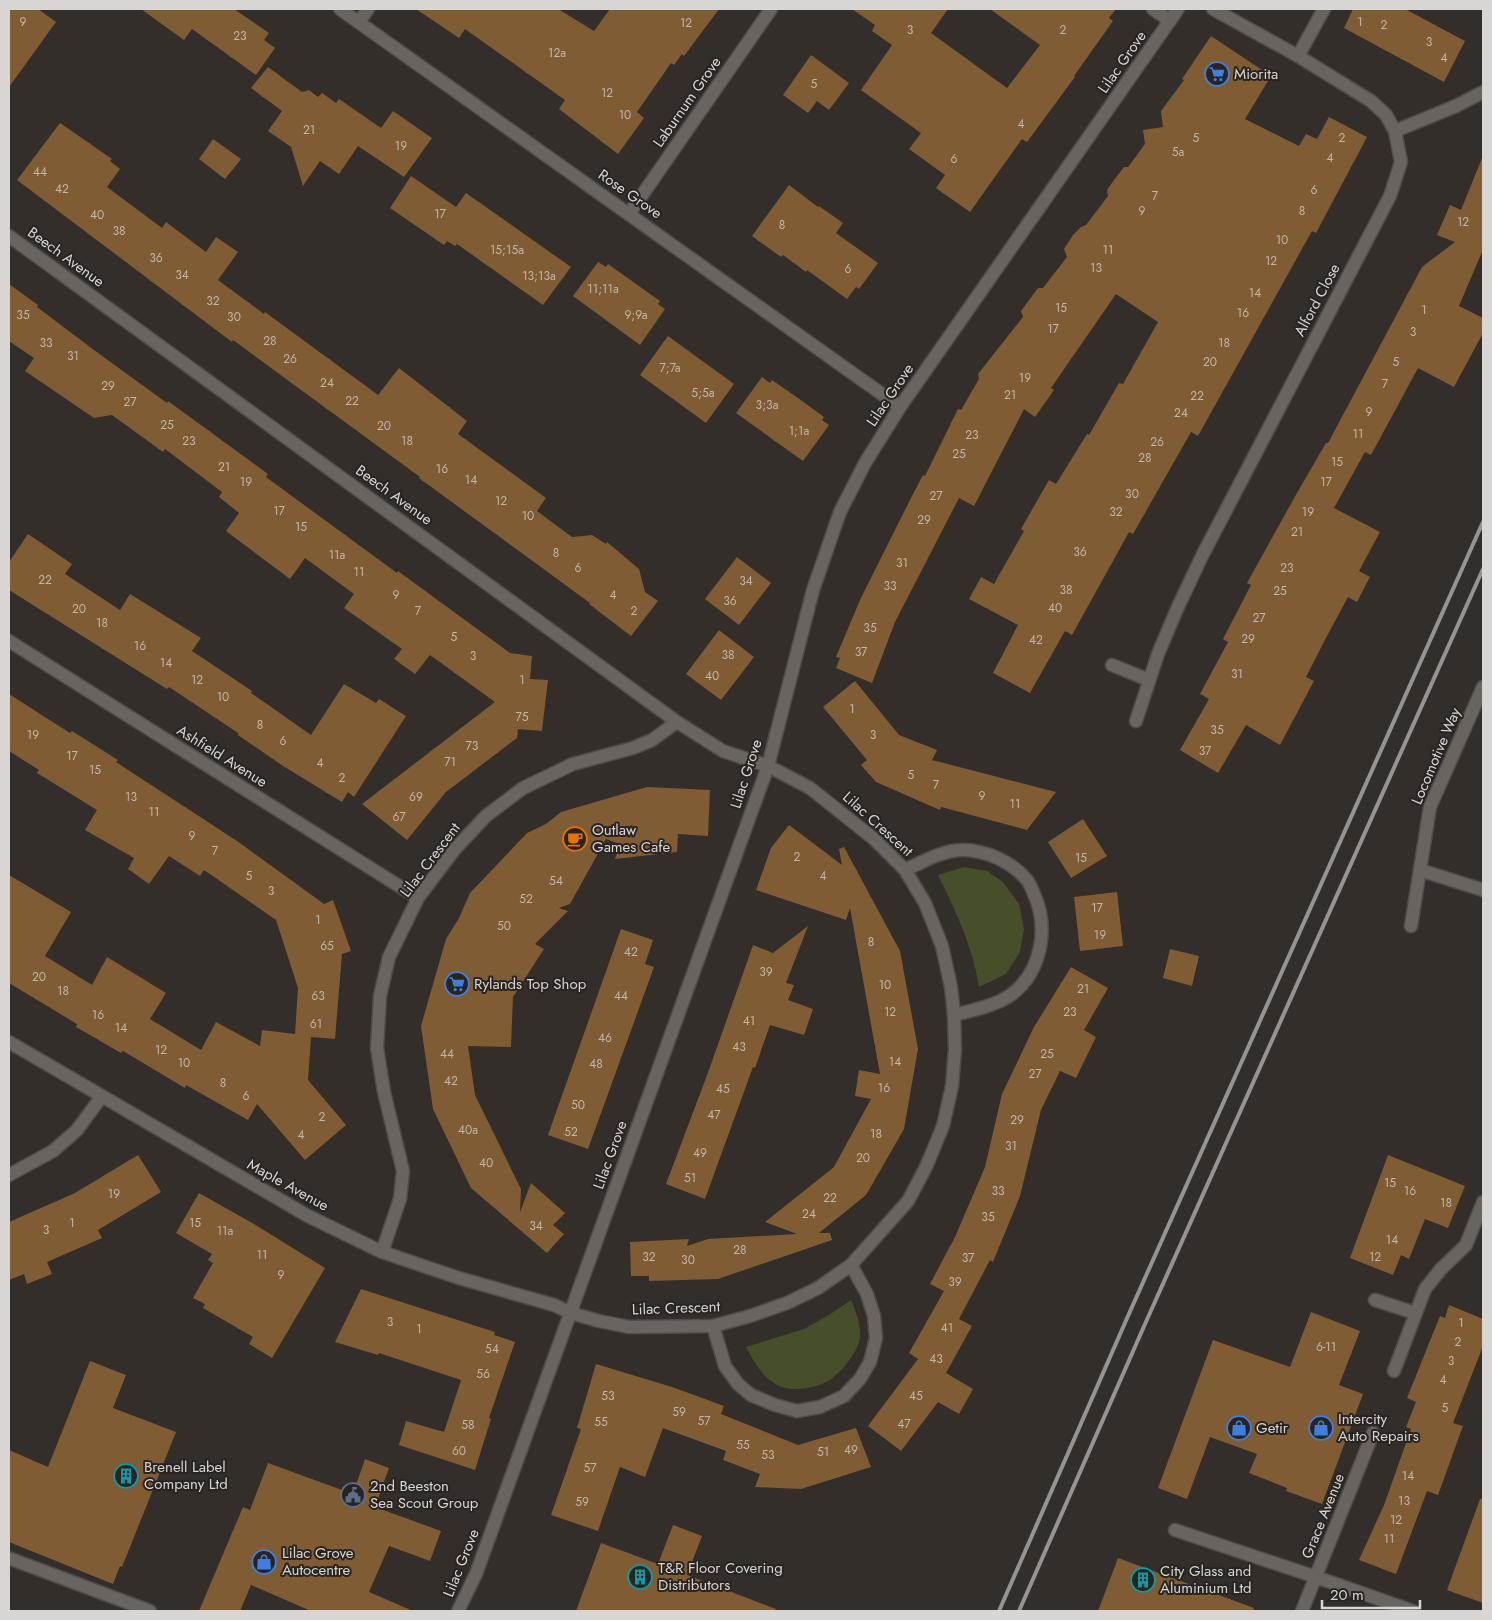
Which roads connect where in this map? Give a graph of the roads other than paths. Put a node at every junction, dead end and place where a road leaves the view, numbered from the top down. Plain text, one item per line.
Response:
1 (340, 9) edge
2 (368, 9) edge
3 (771, 9) edge
4 (1152, 9) edge
5 (1178, 9) edge
6 (1213, 9) edge
7 (1324, 9) edge
8 (1170, 21) junction
9 (359, 22) junction
10 (1298, 56) junction
11 (1483, 92) edge
12 (1395, 131) junction
13 (629, 214) junction
14 (9, 236) edge
15 (900, 407) junction
16 (9, 641) edge
17 (1112, 665) dead end
18 (1149, 680) junction
19 (1483, 687) edge
20 (1136, 720) dead end
21 (677, 722) junction
22 (768, 766) junction
23 (905, 870) junction
24 (1420, 870) junction
25 (1483, 890) edge
26 (418, 898) junction
27 (1411, 926) dead end
28 (954, 1015) junction
29 (9, 1042) edge
30 (102, 1096) junction
31 (9, 1176) edge
32 (1483, 1202) edge
33 (382, 1252) junction
34 (851, 1265) junction
35 (1375, 1300) dead end
36 (571, 1313) junction
37 (1415, 1313) junction
38 (713, 1326) junction
39 (1394, 1371) dead end
40 (1373, 1433) dead end
41 (1175, 1530) dead end
42 (11, 1559) dead end
43 (1316, 1577) junction
44 (150, 1611) edge
45 (458, 1611) edge
46 (1302, 1611) edge
47 (1413, 1611) edge

1 - 9 street, Rose Grove
2 - 9 street
3 - 13 street, Laburnum Grove
4 - 8 street
5 - 8 street, Lilac Grove
6 - 10 street, Alford Close
7 - 10 street
8 - 15 street, Lilac Grove
9 - 13 street, Rose Grove
10 - 12 street, Alford Close
11 - 12 street
12 - 18 street, Alford Close
13 - 15 street, Rose Grove
14 - 21 street, Beech Avenue
15 - 22 street, Lilac Grove
16 - 26 street, Ashfield Avenue
17 - 18 street
18 - 20 street, Alford Close
19 - 24 street, Locomotive Way
21 - 22 street, Beech Avenue
21 - 26 street, Lilac Crescent
22 - 23 street, Lilac Crescent
22 - 36 street, Lilac Grove
23 - 28 street, Lilac Crescent
23 - 28 street
24 - 25 street
24 - 27 street, Locomotive Way
26 - 33 street, Lilac Crescent
28 - 34 street, Lilac Crescent
29 - 30 street, Maple Avenue
30 - 31 street
30 - 33 street, Maple Avenue
32 - 37 street
33 - 36 street, Maple Avenue
34 - 38 street, Lilac Crescent
34 - 38 street
35 - 37 street
36 - 38 street, Lilac Crescent
36 - 45 street, Lilac Grove
37 - 39 street
40 - 43 street, Grace Avenue
41 - 43 street
42 - 44 street
43 - 46 street, Grace Avenue
43 - 47 street

